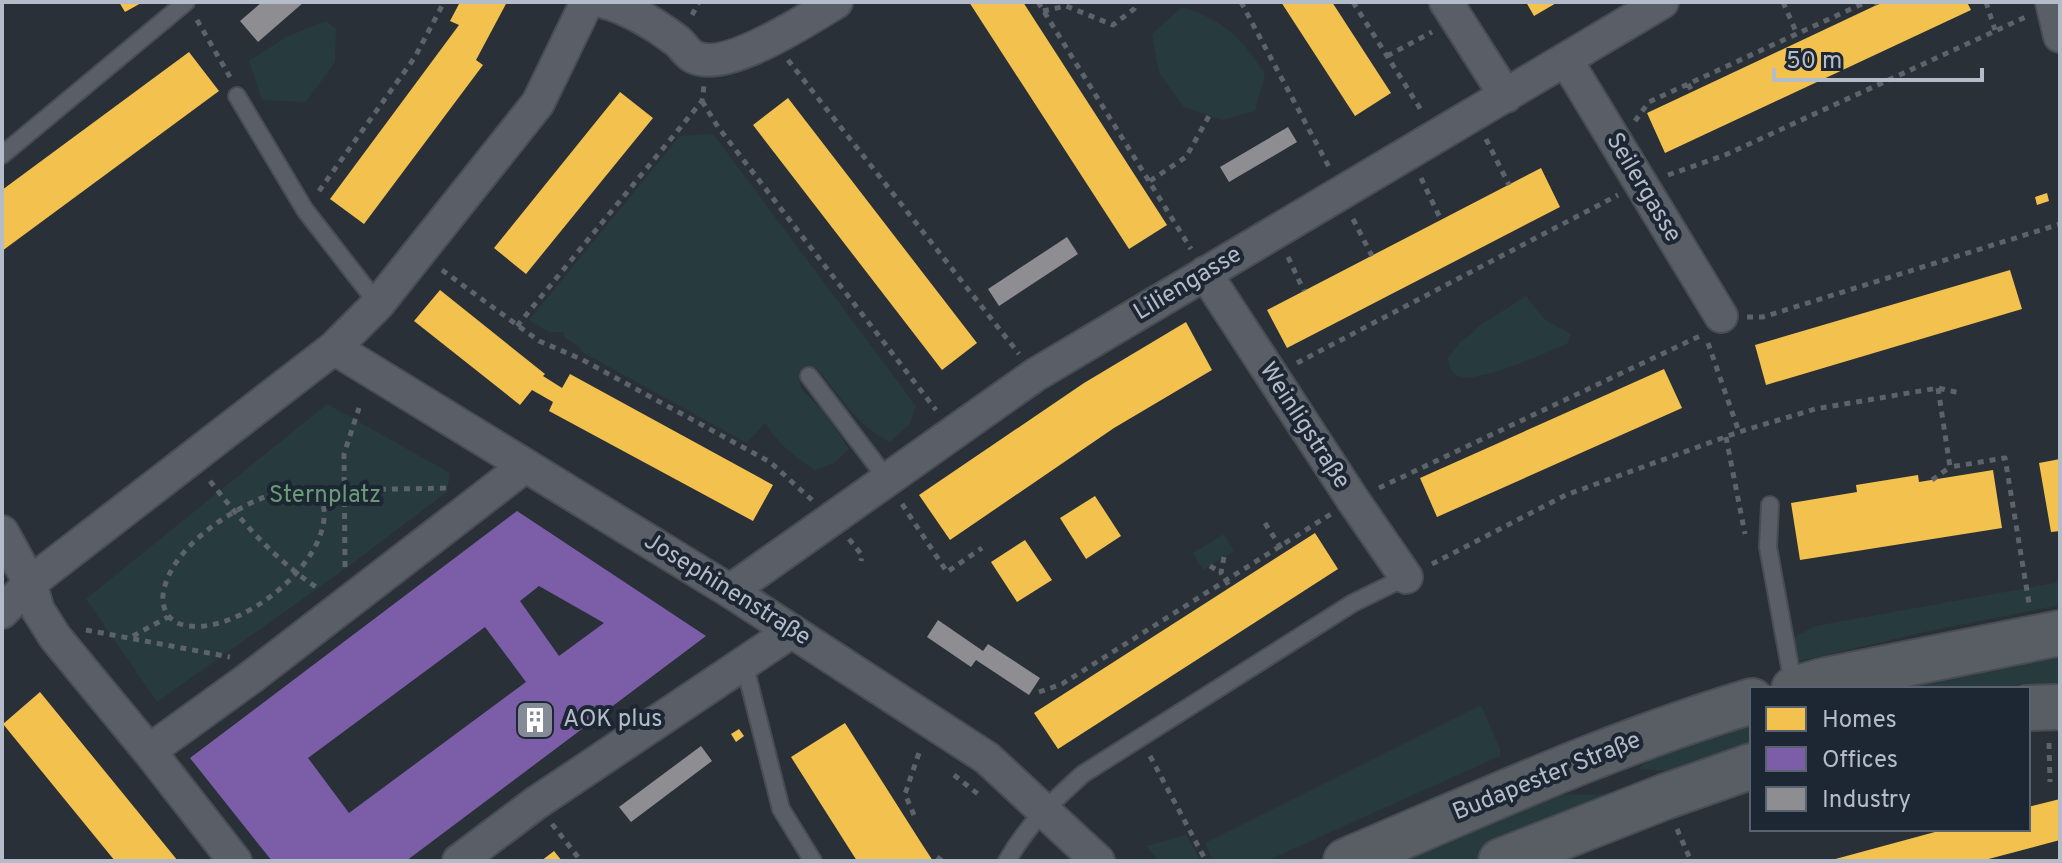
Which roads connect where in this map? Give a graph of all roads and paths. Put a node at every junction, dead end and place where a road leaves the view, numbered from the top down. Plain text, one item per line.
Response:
1 (444, 2) edge
2 (587, 2) edge
3 (605, 2) edge
4 (836, 2) edge
5 (1038, 2) edge
6 (1138, 2) edge
7 (1241, 2) edge
8 (1353, 2) edge
9 (1662, 2) edge
10 (1783, 2) edge
11 (1866, 2) edge
12 (1986, 2) edge
13 (2053, 3) edge
14 (190, 8) edge
15 (1451, 10) edge
16 (1043, 11) junction
17 (1995, 30) junction
18 (1797, 34) junction
19 (2060, 36) edge
20 (773, 40) junction
21 (1387, 56) junction
22 (1746, 57) junction
23 (708, 59) junction
24 (1566, 60) junction
25 (1749, 64) dead end
26 (1688, 84) junction
27 (1692, 91) dead end
28 (237, 96) joint
29 (1506, 96) junction
30 (702, 101) junction
31 (1425, 115) dead end
32 (1209, 116) dead end
33 (1473, 116) junction
34 (1617, 145) junction
35 (1409, 153) junction
36 (2, 155) edge
37 (1150, 181) junction
38 (1335, 182) junction
39 (1640, 184) junction
40 (1509, 185) dead end
41 (305, 210) junction
42 (1441, 220) dead end
43 (2060, 224) edge
44 (419, 251) junction
45 (1372, 256) dead end
46 (1205, 273) junction
47 (378, 304) junction
48 (1721, 316) joint
49 (517, 326) junction
50 (334, 348) junction
51 (1035, 375) junction
52 (809, 376) dead end
53 (1272, 377) junction
54 (1938, 388) junction
55 (1960, 393) dead end
56 (359, 408) dead end
57 (944, 421) dead end
58 (1739, 432) junction
59 (525, 466) junction
60 (1950, 467) junction
61 (887, 479) junction
62 (1932, 480) dead end
63 (214, 487) dead end
64 (458, 488) dead end
65 (345, 490) junction
66 (322, 500) junction
67 (1353, 500) junction
68 (1770, 505) dead end
69 (233, 512) junction
70 (832, 519) junction
71 (1265, 523) dead end
72 (2, 532) edge
73 (1279, 546) junction
74 (982, 548) dead end
75 (1284, 553) dead end
76 (1224, 557) dead end
77 (1210, 566) dead end
78 (1221, 573) junction
79 (296, 574) junction
80 (347, 576) dead end
81 (1406, 577) junction
82 (1225, 580) junction
83 (30, 583) junction
84 (1230, 587) dead end
85 (730, 591) junction
86 (326, 594) dead end
87 (2, 612) edge
88 (1172, 614) junction
89 (168, 617) junction
90 (1176, 622) dead end
91 (78, 629) dead end
92 (792, 631) junction
93 (2047, 635) edge
94 (131, 637) junction
95 (1118, 649) junction
96 (1122, 657) dead end
97 (235, 658) dead end
98 (744, 663) junction
99 (1062, 684) junction
100 (1794, 687) edge
101 (1801, 687) edge
102 (1068, 691) dead end
103 (1039, 692) dead end
104 (1750, 702) edge
105 (2060, 707) edge
106 (2030, 708) edge
107 (1140, 738) junction
108 (149, 751) junction
109 (932, 759) dead end
110 (1750, 767) edge
111 (945, 768) dead end
112 (2048, 768) dead end
113 (2050, 782) dead end
114 (981, 796) dead end
115 (536, 803) junction
116 (1044, 809) junction
117 (914, 815) dead end
118 (1679, 832) dead end
119 (235, 861) edge
120 (459, 861) edge
121 (581, 861) edge
122 (813, 861) edge
123 (1007, 861) edge
124 (1098, 861) edge
125 (1206, 861) edge
126 (1346, 861) edge
127 (1501, 861) edge
128 (1691, 861) edge

1 - 41 path
2 - 44 street
3 - 23 street
4 - 20 street
5 - 16 path
6 - 16 path
7 - 38 path
8 - 21 path
9 - 24 street, Liliengasse
10 - 18 path
11 - 18 path
12 - 17 path
13 - 17 path
13 - 19 street
14 - 28 path
14 - 36 lane
15 - 21 path
15 - 29 street
16 - 37 path
17 - 39 path
18 - 22 path
20 - 23 street
20 - 51 path
21 - 31 path
22 - 25 path
22 - 26 path
23 - 30 path
24 - 29 street, Liliengasse
24 - 34 street, Seilergasse
26 - 27 path
26 - 34 path
28 - 41 lane
29 - 33 street, Liliengasse
30 - 49 path
30 - 57 path
32 - 37 path
33 - 35 street, Liliengasse
33 - 40 path
34 - 39 street, Seilergasse
35 - 38 street, Liliengasse
35 - 42 path
37 - 46 path
38 - 45 path
38 - 46 street, Liliengasse
39 - 48 street, Seilergasse
39 - 53 path
41 - 47 lane
43 - 48 path
44 - 47 street
44 - 49 path
46 - 51 street, Liliengasse
46 - 53 street, Weinligstraße
47 - 50 street
49 - 70 path
50 - 59 street, Josephinenstraße
50 - 83 street
51 - 61 street, Liliengasse
52 - 61 lane
53 - 67 street, Weinligstraße
54 - 55 path
54 - 58 path
54 - 60 path
56 - 65 path
58 - 67 path
58 - 81 path
59 - 85 street, Josephinenstraße
59 - 108 street
60 - 62 path
60 - 93 path
61 - 70 street, Liliengasse
61 - 74 path
63 - 69 path
64 - 65 path
65 - 66 path
65 - 80 path
66 - 69 path
66 - 79 path
67 - 73 path
67 - 81 street, Weinligstraße
68 - 100 lane
69 - 79 path
69 - 89 path
70 - 85 street, Liliengasse
71 - 73 path
72 - 83 street
73 - 75 path
73 - 82 path
76 - 78 path
77 - 78 path
78 - 82 path
79 - 86 path
79 - 89 path
81 - 107 lane
82 - 84 path
82 - 88 path
83 - 87 street
83 - 108 street
85 - 92 street, Josephinenstraße
88 - 90 path
88 - 95 path
89 - 94 path
91 - 94 path
92 - 98 street
92 - 116 street, Josephinenstraße
93 - 101 main road
94 - 97 path
95 - 96 path
95 - 99 path
98 - 115 street
98 - 122 lane
99 - 102 path
99 - 103 path
104 - 126 main road, Budapester Straße
105 - 106 main road
107 - 116 lane
107 - 125 path
108 - 119 street
109 - 117 path
110 - 127 main road
111 - 114 path
112 - 113 path
115 - 120 street
115 - 121 path
116 - 123 lane
116 - 124 street, Josephinenstraße
118 - 128 path

